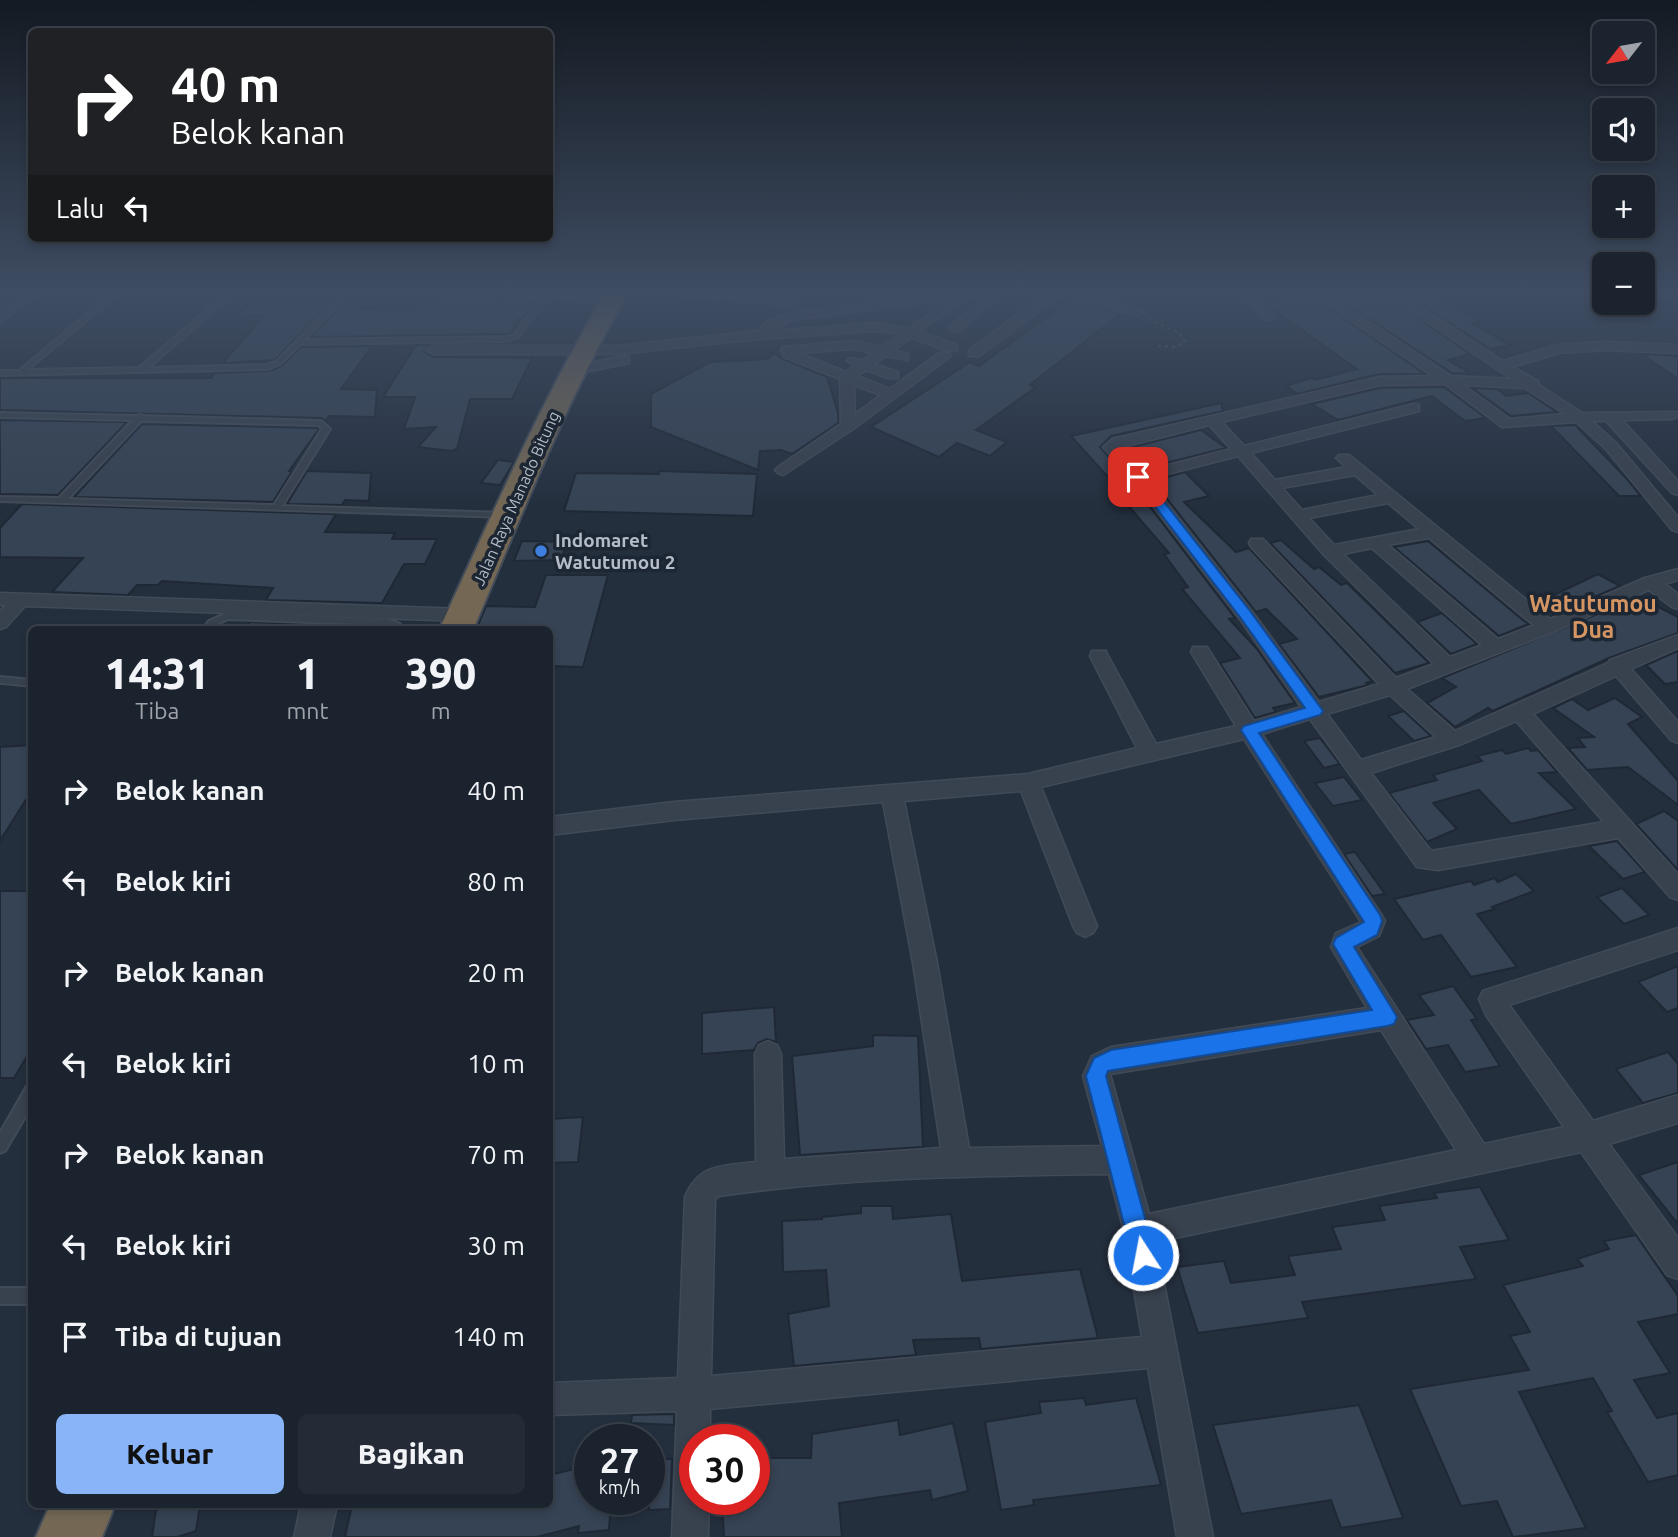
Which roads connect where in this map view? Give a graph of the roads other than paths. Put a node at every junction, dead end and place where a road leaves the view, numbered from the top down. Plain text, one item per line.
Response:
1 (31, 364) edge
2 (148, 364) edge
3 (276, 364) edge
4 (578, 364) edge
5 (815, 364) edge
6 (860, 364) edge
7 (933, 364) edge
8 (1423, 364) edge
9 (1507, 364) edge
10 (864, 365) junction
11 (1503, 365) joint
12 (141, 370) junction
13 (0, 373) edge
14 (20, 373) junction
15 (893, 375) dead end
16 (847, 377) junction
17 (1448, 380) junction
18 (1532, 384) junction
19 (892, 395) junction
20 (1414, 408) dead end
21 (0, 415) edge
22 (1609, 415) junction
23 (1579, 416) junction
24 (139, 417) junction
25 (1676, 417) edge
26 (1213, 421) junction
27 (848, 426) junction
28 (1241, 451) junction
29 (1344, 457) dead end
30 (783, 470) dead end
31 (1358, 470) junction
32 (1138, 477) junction
33 (1271, 485) junction
34 (1678, 490) edge
35 (1392, 498) junction
36 (0, 499) edge
37 (62, 500) junction
38 (277, 507) junction
39 (508, 515) junction
40 (1299, 515) junction
41 (1678, 527) edge
42 (1433, 531) junction
43 (1375, 542) junction
44 (1257, 543) dead end
45 (1330, 551) junction
46 (1678, 574) edge
47 (1651, 582) junction
48 (0, 599) edge
49 (20, 600) junction
50 (1678, 603) edge
51 (0, 623) edge
52 (460, 623) edge
53 (209, 626) edge
54 (397, 626) edge
55 (1549, 626) junction
56 (1678, 641) edge
57 (1497, 648) junction
58 (1200, 652) dead end
59 (1098, 656) dead end
60 (1617, 665) junction
61 (1448, 666) junction
62 (3, 680) dead end
63 (28, 683) edge
64 (1393, 687) junction
65 (1315, 711) junction
66 (1521, 714) junction
67 (1249, 730) junction
68 (1678, 735) edge
69 (1452, 740) junction
70 (1151, 755) junction
71 (1356, 769) junction
72 (1028, 782) junction
73 (892, 794) junction
74 (553, 826) edge
75 (1623, 828) junction
76 (1678, 890) edge
77 (1085, 926) dead end
78 (1678, 939) edge
79 (1387, 1017) junction
80 (768, 1054) dead end
81 (28, 1098) edge
82 (1678, 1109) edge
83 (1589, 1136) junction
84 (0, 1146) edge
85 (1477, 1158) junction
86 (1120, 1160) junction
87 (957, 1163) junction
88 (770, 1174) junction
89 (1139, 1231) junction
90 (1678, 1264) edge
91 (0, 1296) edge
92 (28, 1296) edge
93 (1160, 1350) junction
94 (692, 1394) junction
95 (553, 1399) edge
96 (82, 1508) edge
97 (317, 1508) edge
98 (69, 1537) edge
99 (312, 1537) edge
100 (690, 1537) edge
101 (1195, 1537) edge

1 - 14 lane
2 - 12 lane
3 - 12 lane
4 - 39 highway, Jalan Raya Manado Bitung
5 - 16 street
6 - 10 street
7 - 19 street
8 - 17 street
9 - 11 street
10 - 15 street
10 - 16 street
11 - 18 street
12 - 14 lane
13 - 14 lane
16 - 19 street
16 - 27 street
17 - 18 street
17 - 23 street
17 - 26 street
18 - 23 street
19 - 27 street
20 - 28 street
21 - 24 lane
22 - 23 street
22 - 25 street
22 - 34 street
23 - 41 street
24 - 37 lane
24 - 38 lane
26 - 28 street
26 - 32 street
27 - 30 street
28 - 32 street
28 - 33 street
29 - 31 street
31 - 33 street
31 - 35 street
32 - 65 street
33 - 40 street
35 - 40 street
35 - 42 street
36 - 37 lane
37 - 38 lane
38 - 39 lane
39 - 52 highway, Jalan Raya Manado Bitung
40 - 45 street
42 - 43 street
42 - 55 street
43 - 45 street
43 - 57 street
44 - 64 street
45 - 61 street
46 - 47 street
47 - 50 street
47 - 55 street
48 - 49 street
49 - 51 street
49 - 52 street
53 - 54 lane
55 - 57 street
56 - 60 street
57 - 61 street
58 - 67 street
59 - 70 street
60 - 66 street
60 - 68 street
61 - 64 street
62 - 63 lane
64 - 65 street
64 - 69 street
65 - 67 street
65 - 71 street
66 - 69 street
66 - 75 street
67 - 70 street
67 - 79 street
69 - 71 street
70 - 72 street
71 - 75 street
72 - 73 street
72 - 77 street
73 - 74 street
73 - 87 street
75 - 76 street
78 - 83 street
79 - 85 street
79 - 86 street
80 - 88 street
81 - 84 lane
82 - 83 street
83 - 85 street
83 - 90 street
85 - 89 street
86 - 87 street
86 - 89 street
87 - 88 street
88 - 94 street
89 - 93 street
91 - 92 lane
93 - 94 street
93 - 101 street
94 - 95 street
94 - 100 street
96 - 98 highway
97 - 99 street

